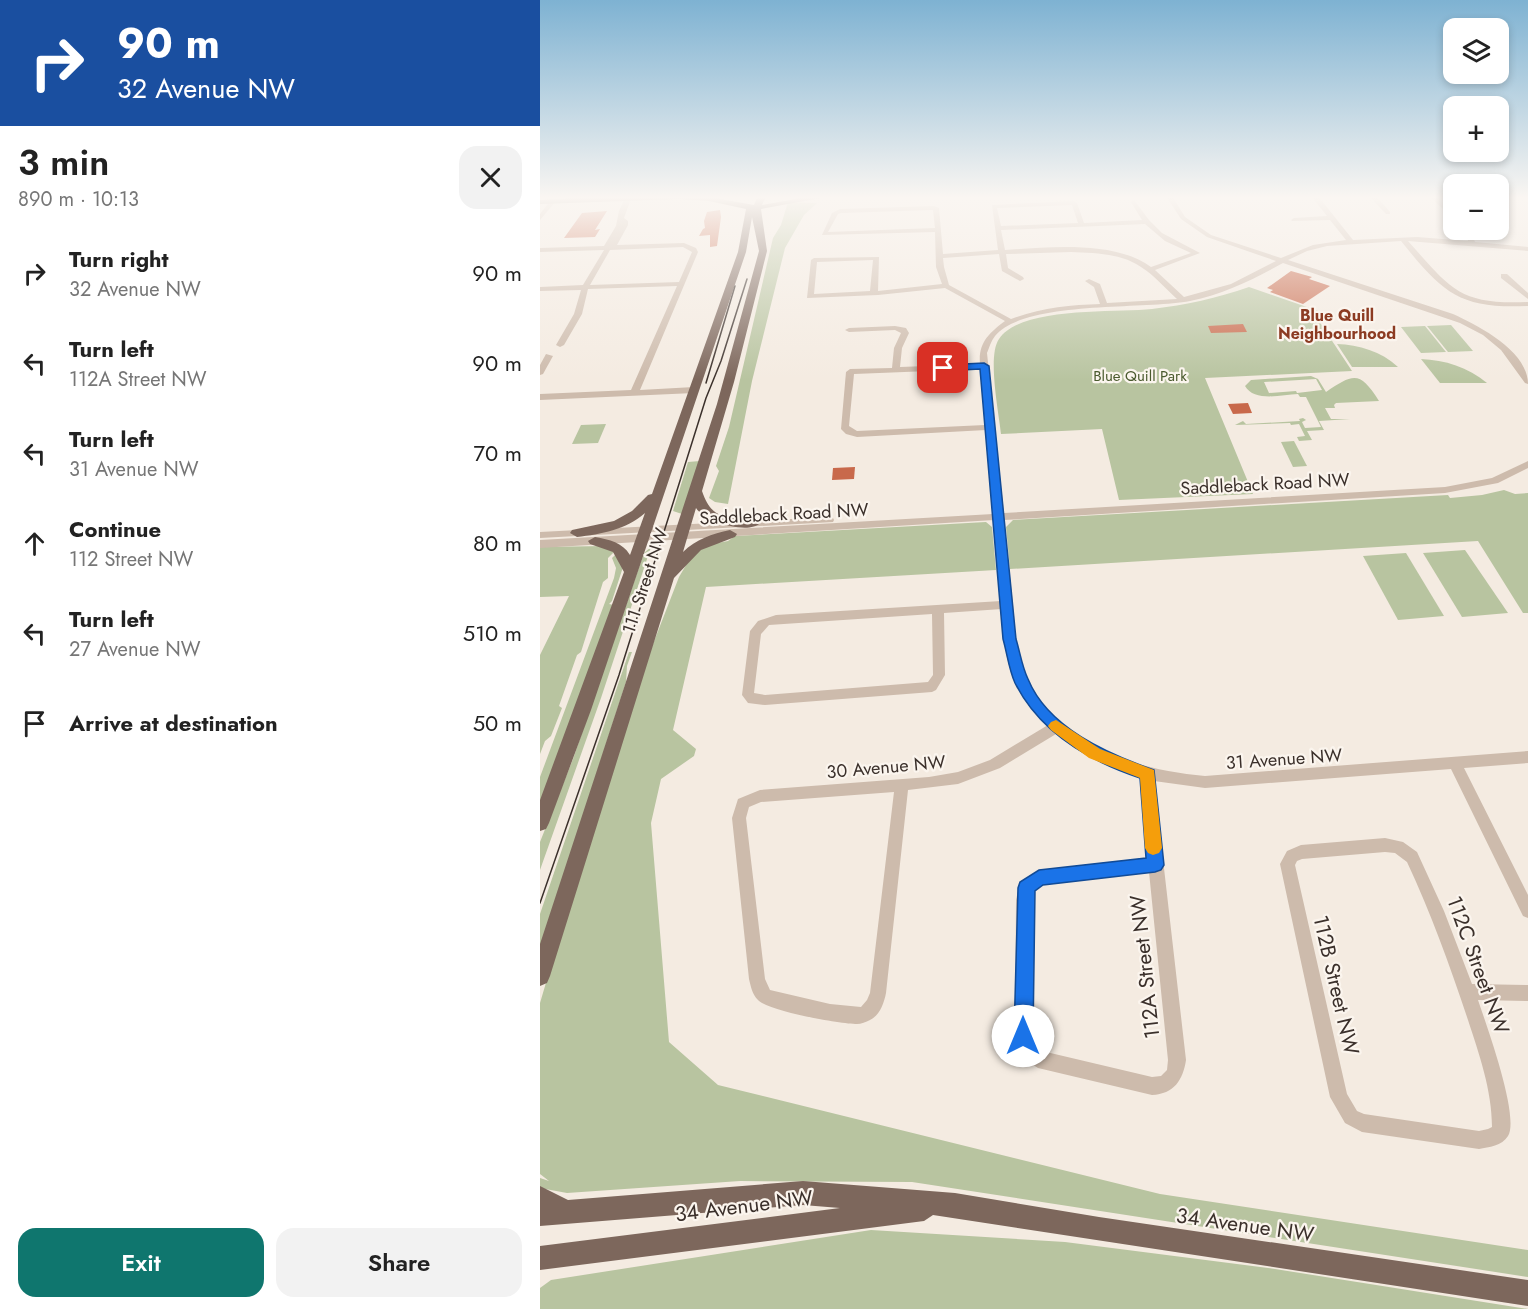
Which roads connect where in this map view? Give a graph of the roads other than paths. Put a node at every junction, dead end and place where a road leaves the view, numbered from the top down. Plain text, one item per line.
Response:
1 (603, 257) edge
2 (693, 257) edge
3 (740, 257) edge
4 (762, 257) edge
5 (941, 257) edge
6 (1002, 257) edge
7 (1128, 257) edge
8 (1185, 257) edge
9 (1271, 257) edge
10 (1287, 257) edge
11 (1419, 257) edge
12 (1280, 260) junction
13 (1149, 270) junction
14 (1504, 276) dead end
15 (1020, 279) dead end
16 (1089, 281) dead end
17 (681, 284) junction
18 (946, 286) junction
19 (585, 288) junction
20 (540, 289) edge
21 (874, 293) junction
22 (1528, 297) edge
23 (1183, 300) junction
24 (1528, 304) edge
25 (1105, 307) junction
26 (1011, 321) junction
27 (849, 330) dead end
28 (560, 345) dead end
29 (549, 356) dead end
30 (984, 366) junction
31 (896, 370) junction
32 (540, 372) edge
33 (1528, 381) edge
34 (694, 390) junction
35 (635, 392) junction
36 (540, 397) edge
37 (990, 427) junction
38 (1528, 464) edge
39 (659, 488) junction
40 (695, 490) junction
41 (998, 516) junction
42 (754, 523) junction
43 (681, 532) junction
44 (577, 533) junction
45 (643, 534) junction
46 (730, 534) junction
47 (540, 535) edge
48 (595, 542) junction
49 (540, 544) edge
50 (630, 571) junction
51 (666, 581) junction
52 (1006, 605) junction
53 (938, 609) junction
54 (1056, 727) junction
55 (1528, 758) edge
56 (1455, 763) junction
57 (1148, 775) junction
58 (902, 785) junction
59 (540, 823) edge
60 (1289, 860) joint
61 (1155, 865) junction
62 (1528, 911) edge
63 (540, 976) edge
64 (1467, 992) junction
65 (1528, 993) edge
66 (1498, 1135) joint
67 (540, 1198) edge
68 (955, 1204) junction
69 (566, 1212) junction
70 (540, 1214) edge
71 (544, 1259) edge
72 (1528, 1293) edge

1 - 19 street
2 - 17 street
3 - 34 main road, 111 Street NW
4 - 40 main road, 111 Street NW
5 - 18 street
6 - 15 street
7 - 13 street
8 - 13 street
9 - 12 street
10 - 12 street
11 - 24 street
12 - 23 street
12 - 33 street
13 - 23 street
14 - 22 street
16 - 25 street
17 - 19 street
17 - 35 street
18 - 21 street
18 - 26 street
19 - 20 street
19 - 28 street
21 - 21 street
23 - 25 street
25 - 26 street
26 - 30 street, 31 Avenue NW
27 - 31 street
29 - 32 street
30 - 31 street
30 - 37 street, 31 Avenue NW
31 - 37 street
34 - 35 street
34 - 39 main road, 111 Street NW
35 - 36 street
37 - 41 street, 31 Avenue NW
38 - 41 street, Saddleback Road NW
39 - 44 main road
39 - 45 main road, 111 Street NW
40 - 42 main road
40 - 43 main road, 111 Street NW
41 - 42 street, Saddleback Road NW
41 - 46 street, Saddleback Road NW
41 - 52 street, 31 Avenue NW
42 - 43 street, Saddleback Road NW
43 - 45 street
43 - 46 street, Saddleback Road NW
43 - 51 main road, 111 Street NW
44 - 45 street
44 - 47 street
45 - 48 street
45 - 50 main road, 111 Street NW
46 - 51 main road
48 - 49 street
48 - 50 main road
50 - 59 main road, 111 Street NW
51 - 63 main road, 111 Street NW
52 - 53 street
52 - 54 street, 31 Avenue NW
53 - 53 street
54 - 57 street, 31 Avenue NW
54 - 58 street, 30 Avenue NW
55 - 56 street, 31 Avenue NW
56 - 57 street, 31 Avenue NW
56 - 62 street
57 - 61 street, 112A Street NW
58 - 58 street, 30 Avenue NW
60 - 64 street, 112C Street NW
60 - 66 street, 112B Street NW
61 - 61 street, 112A Street NW
64 - 65 street
64 - 66 street, 112C Street NW
67 - 69 main road
68 - 69 main road, 34 Avenue NW
68 - 71 main road, 34 Avenue NW
68 - 72 main road, 34 Avenue NW
69 - 70 main road, 34 Avenue NW

